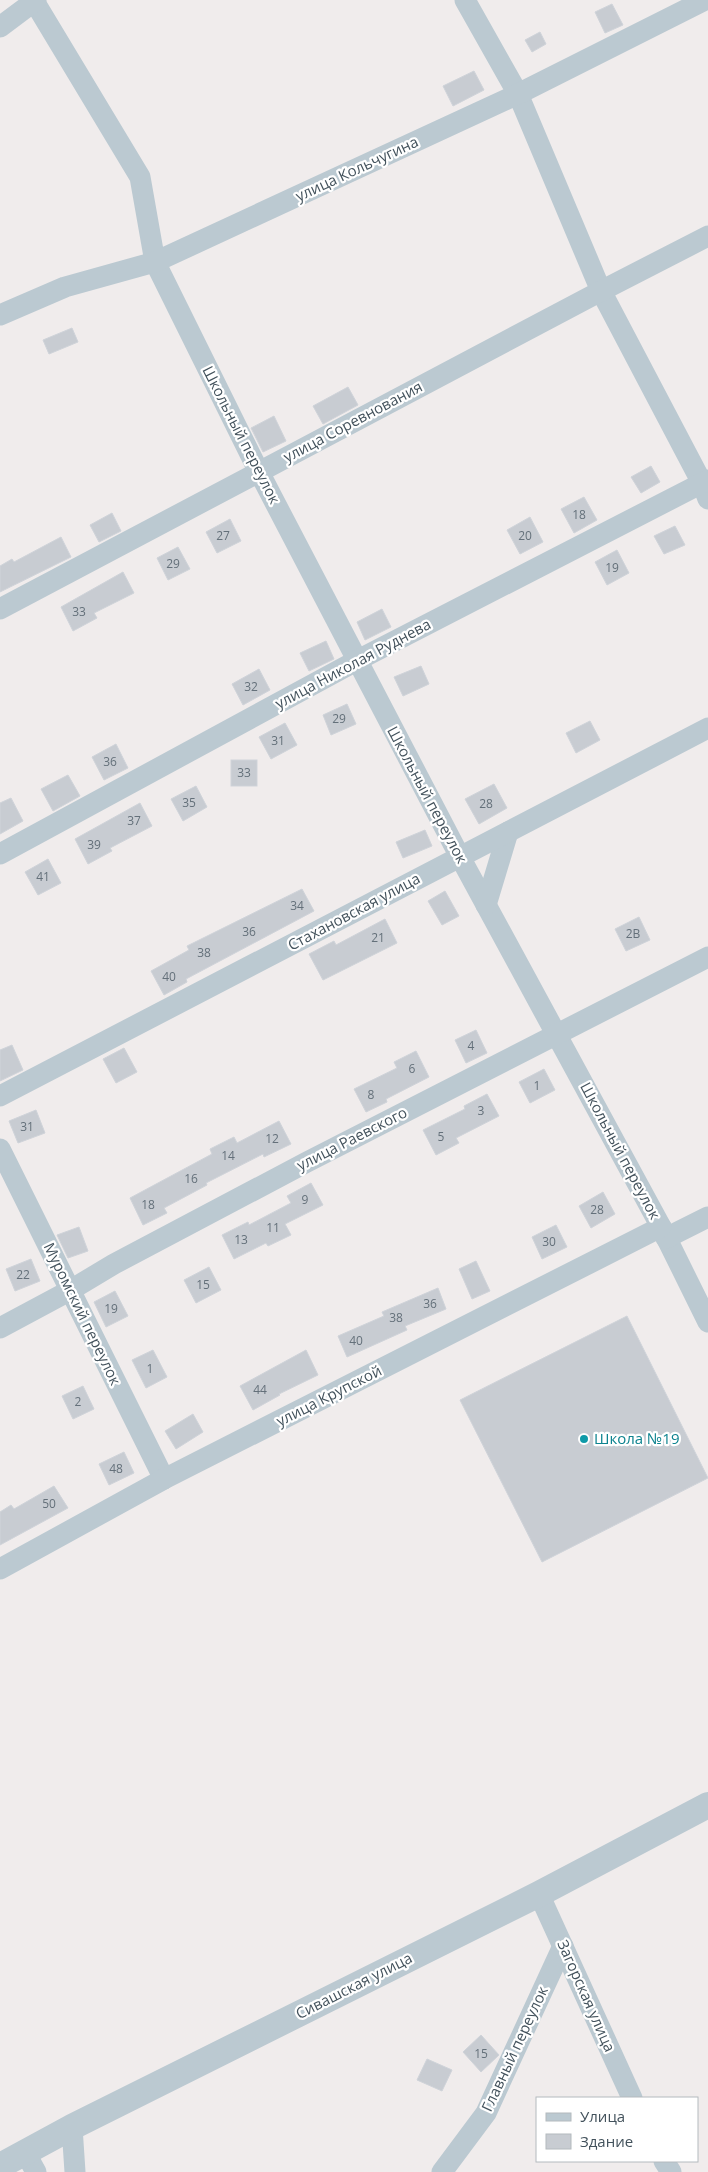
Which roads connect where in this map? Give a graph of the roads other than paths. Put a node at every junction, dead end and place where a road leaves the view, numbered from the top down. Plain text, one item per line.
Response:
1 (35, 0) edge
2 (465, 0) edge
3 (705, 0) edge
4 (0, 27) edge
5 (518, 94) junction
6 (708, 236) edge
7 (155, 262) junction
8 (601, 290) junction
9 (0, 315) edge
10 (259, 472) junction
11 (706, 487) edge
12 (0, 609) edge
13 (356, 661) junction
14 (708, 728) edge
15 (508, 832) junction
16 (0, 854) edge
17 (460, 857) junction
18 (486, 906) junction
19 (708, 957) edge
20 (556, 1035) junction
21 (0, 1096) edge
22 (0, 1149) edge
23 (708, 1217) edge
24 (663, 1233) junction
25 (70, 1291) junction
26 (708, 1322) edge
27 (0, 1328) edge
28 (164, 1480) junction
29 (0, 1568) edge
30 (708, 1805) edge
31 (540, 1894) junction
32 (563, 1946) junction
33 (632, 2097) edge
34 (72, 2127) junction
35 (30, 2162) edge
36 (0, 2166) edge
37 (75, 2172) edge
38 (442, 2172) edge

1 - 4 street
1 - 7 street, Школьный переулок
2 - 5 street
3 - 5 street, улица Кольчугина
5 - 7 street, улица Кольчугина
5 - 8 street
6 - 8 street, улица Соревнования
7 - 9 street, улица Кольчугина
7 - 10 street, Школьный переулок
8 - 10 street, улица Соревнования
8 - 11 street
10 - 12 street, улица Соревнования
10 - 13 street, Школьный переулок
11 - 13 street, улица Николая Руднева
13 - 16 street, улица Николая Руднева
13 - 17 street, Школьный переулок
14 - 15 street, Стахановская улица
15 - 17 street, Стахановская улица
15 - 18 street
17 - 18 street, Школьный переулок
17 - 21 street, Стахановская улица
18 - 20 street, Школьный переулок
19 - 20 street, улица Раевского
20 - 24 street, Школьный переулок
20 - 25 street, улица Раевского
22 - 25 street, Муромский переулок
23 - 24 street, улица Крупской
24 - 26 street, Школьный переулок
24 - 28 street, улица Крупской
25 - 27 street, улица Раевского
25 - 28 street, Муромский переулок
28 - 29 street, улица Крупской
30 - 31 street, Сивашская улица
31 - 32 street, Загорская улица
31 - 34 street, Сивашская улица
32 - 33 street, Загорская улица
32 - 38 street, Главный переулок
34 - 35 street, Сивашская улица
34 - 37 street
35 - 36 street, Сивашская улица

